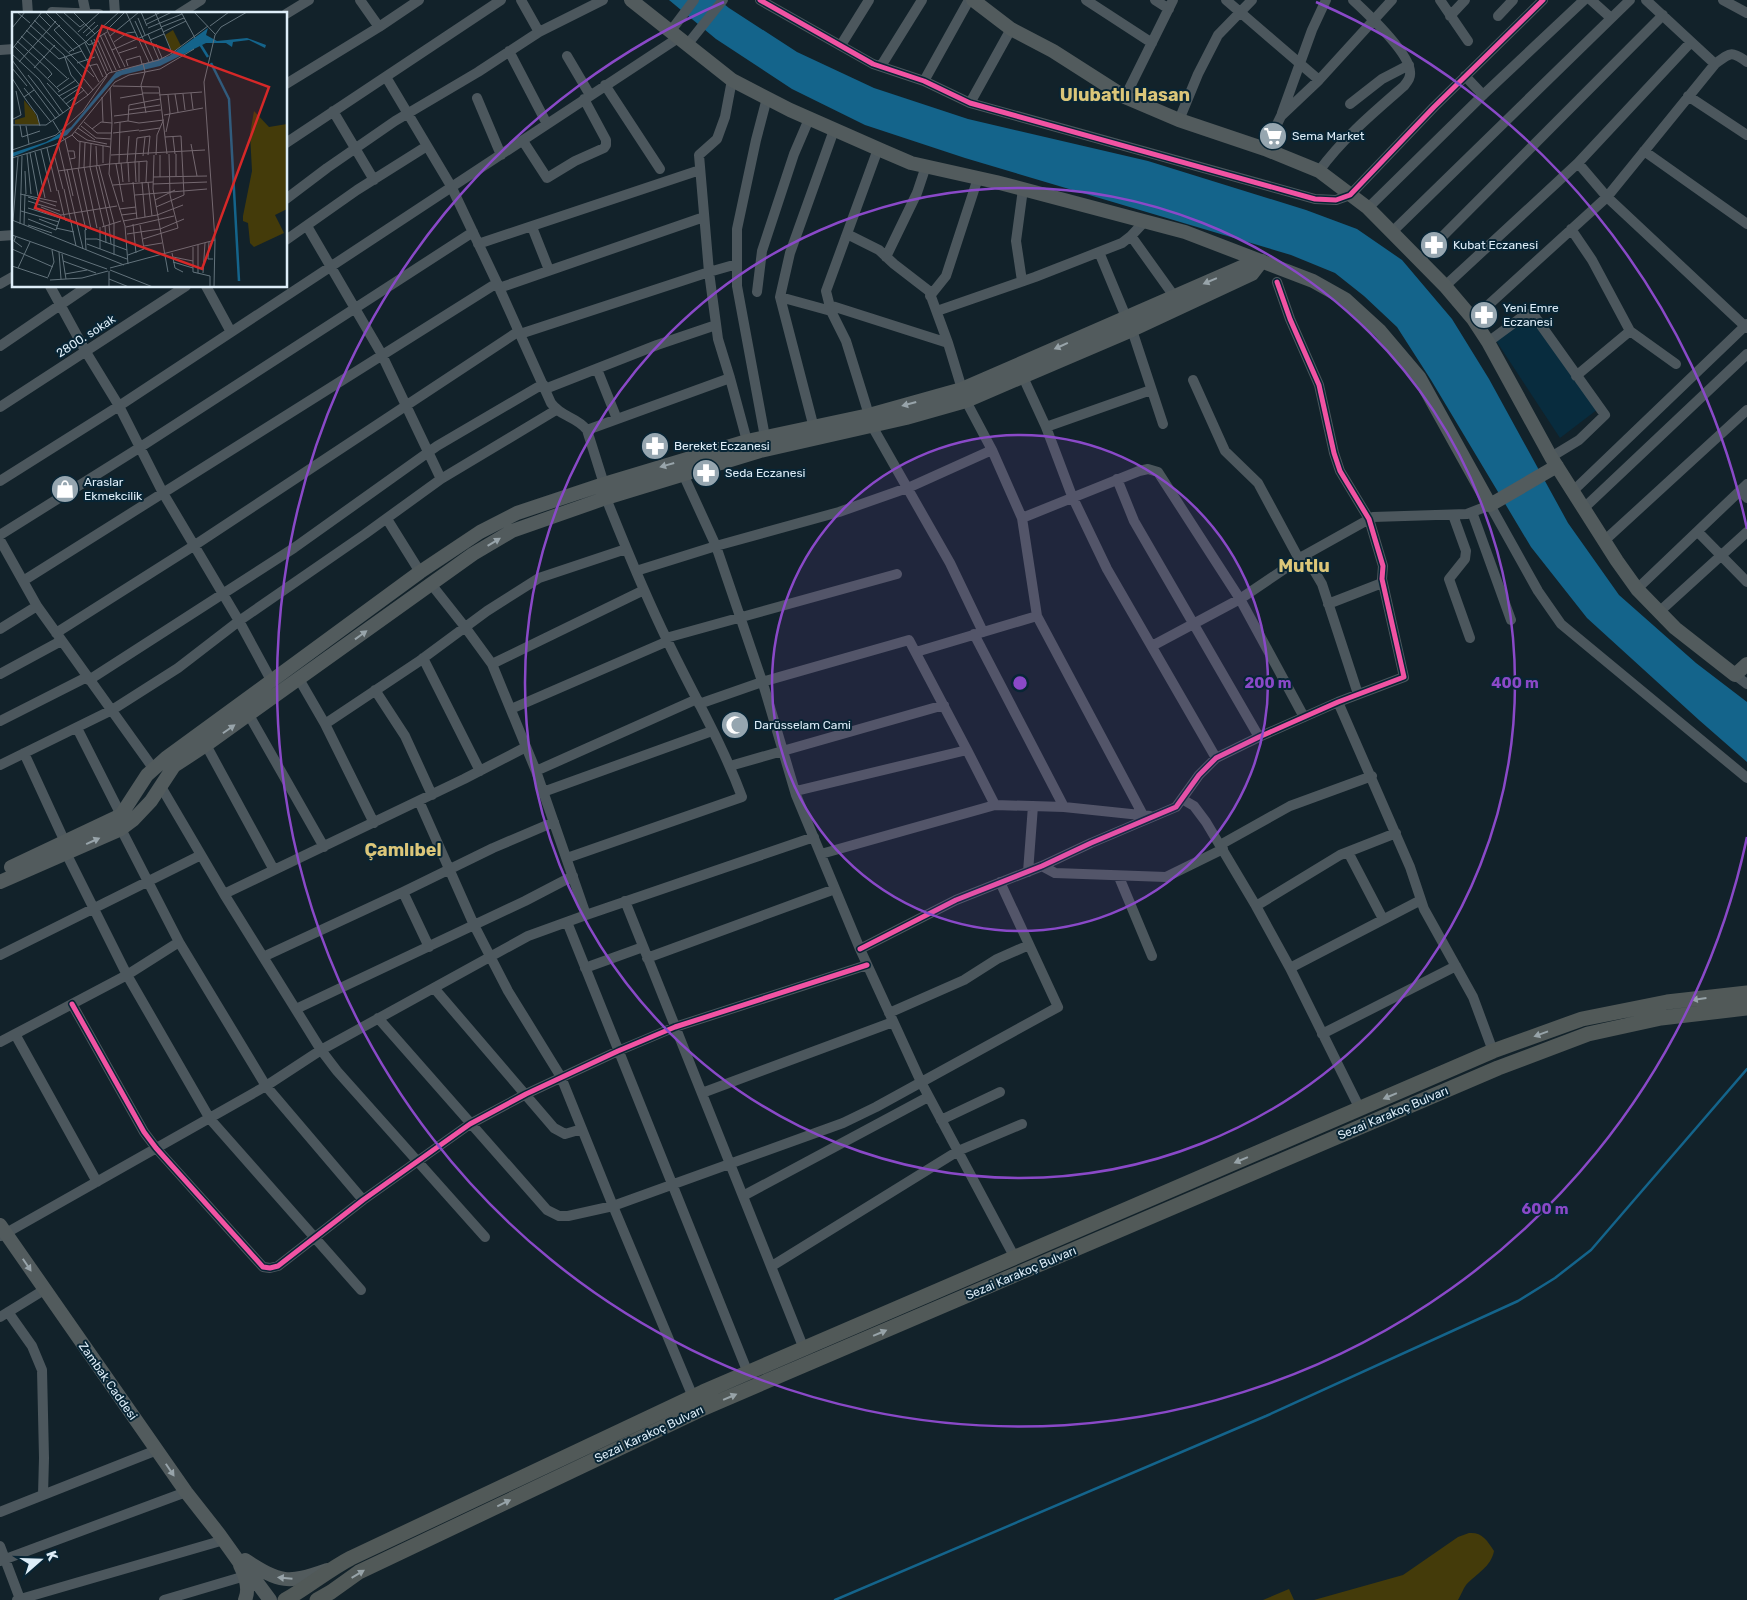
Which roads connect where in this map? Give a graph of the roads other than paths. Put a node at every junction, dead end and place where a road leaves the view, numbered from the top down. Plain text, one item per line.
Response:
1 (201, 0) edge
2 (308, 0) edge
3 (360, 0) edge
4 (419, 0) edge
5 (501, 0) edge
6 (521, 0) edge
7 (603, 0) edge
8 (631, 0) edge
9 (694, 0) edge
10 (723, 0) edge
11 (760, 0) edge
12 (869, 0) edge
13 (922, 0) edge
14 (971, 0) edge
15 (1086, 0) edge
16 (1155, 0) edge
17 (1226, 0) edge
18 (1252, 0) edge
19 (1326, 0) edge
20 (1353, 0) edge
21 (1392, 0) edge
22 (1440, 0) edge
23 (1465, 0) edge
24 (1513, 0) edge
25 (1543, 0) edge
26 (1584, 0) edge
27 (1591, 0) edge
28 (1630, 0) edge
29 (1646, 0) edge
30 (1726, 1) edge
31 (1171, 4) edge
32 (182, 12) edge
33 (1240, 12) junction
34 (288, 13) edge
35 (1747, 13) edge
36 (1663, 14) junction
37 (1450, 16) junction
38 (1498, 16) dead end
39 (1610, 18) junction
40 (1374, 19) junction
41 (379, 27) junction
42 (1011, 29) junction
43 (539, 32) junction
44 (678, 38) junction
45 (1468, 41) dead end
46 (1691, 42) junction
47 (1152, 43) junction
48 (841, 45) junction
49 (509, 51) junction
50 (567, 56) dead end
51 (1747, 62) edge
52 (1301, 64) junction
53 (1409, 64) junction
54 (1715, 64) junction
55 (881, 66) junction
56 (386, 76) junction
57 (1465, 76) junction
58 (732, 80) junction
59 (1319, 80) junction
60 (924, 81) junction
61 (288, 83) edge
62 (605, 85) junction
63 (1483, 94) junction
64 (1688, 96) junction
65 (587, 97) junction
66 (1125, 97) junction
67 (477, 98) dead end
68 (767, 98) junction
69 (970, 103) junction
70 (1350, 104) dead end
71 (333, 111) junction
72 (408, 113) junction
73 (1281, 116) junction
74 (809, 118) junction
75 (1179, 120) junction
76 (547, 124) junction
77 (834, 130) junction
78 (1747, 135) edge
79 (523, 141) junction
80 (288, 142) edge
81 (427, 146) junction
82 (355, 148) junction
83 (878, 149) junction
84 (1266, 149) junction
85 (1644, 151) junction
86 (501, 155) junction
87 (1578, 163) junction
88 (926, 166) junction
89 (660, 169) dead end
90 (700, 170) junction
91 (1319, 171) junction
92 (978, 178) junction
93 (374, 180) junction
94 (451, 186) junction
95 (1023, 189) junction
96 (1350, 195) junction
97 (1607, 197) junction
98 (288, 198) edge
99 (1368, 208) junction
100 (704, 217) junction
101 (1145, 221) junction
102 (1747, 224) edge
103 (307, 226) junction
104 (532, 227) junction
105 (1572, 229) junction
106 (473, 232) junction
107 (1392, 232) junction
108 (847, 234) junction
109 (1131, 236) junction
110 (288, 239) edge
111 (478, 244) junction
112 (1099, 252) junction
113 (886, 257) junction
114 (1256, 259) junction
115 (1420, 259) junction
116 (737, 264) junction
117 (330, 266) junction
118 (549, 270) junction
119 (709, 272) junction
120 (12, 277) edge
121 (1022, 282) junction
122 (1277, 282) dead end
123 (0, 284) edge
124 (498, 285) junction
125 (1445, 286) junction
126 (51, 288) edge
127 (85, 288) edge
128 (183, 288) edge
129 (210, 288) edge
130 (757, 292) dead end
131 (930, 296) junction
132 (1174, 296) junction
133 (780, 297) junction
134 (60, 305) junction
135 (355, 308) junction
136 (830, 308) junction
137 (937, 311) junction
138 (1473, 319) junction
139 (1129, 324) junction
140 (716, 325) junction
141 (1746, 326) edge
142 (1630, 331) junction
143 (231, 332) junction
144 (520, 333) junction
145 (1488, 342) junction
146 (948, 343) junction
147 (0, 346) edge
148 (86, 352) junction
149 (1747, 354) edge
150 (382, 356) junction
151 (1676, 364) dead end
152 (597, 369) junction
153 (1576, 376) junction
154 (1023, 377) junction
155 (730, 378) junction
156 (1193, 380) dead end
157 (544, 386) junction
158 (1151, 390) junction
159 (964, 395) junction
160 (119, 406) junction
161 (406, 406) junction
162 (0, 407) edge
163 (556, 410) junction
164 (1747, 410) edge
165 (618, 419) junction
166 (871, 420) junction
167 (1163, 424) dead end
168 (1046, 426) junction
169 (814, 428) junction
170 (588, 430) junction
171 (765, 437) junction
172 (747, 441) junction
173 (139, 448) junction
174 (992, 450) junction
175 (427, 453) junction
176 (1553, 465) junction
177 (683, 474) junction
178 (1117, 479) junction
179 (441, 480) junction
180 (0, 481) edge
181 (907, 488) junction
182 (605, 491) junction
183 (1573, 491) junction
184 (1745, 491) edge
185 (163, 493) junction
186 (1072, 496) junction
187 (1495, 503) junction
188 (1583, 510) junction
189 (1472, 512) junction
190 (1453, 515) junction
191 (1022, 518) junction
192 (387, 519) junction
193 (1370, 519) junction
194 (1698, 532) junction
195 (1747, 532) edge
196 (1, 541) edge
197 (1604, 541) junction
198 (195, 545) junction
199 (716, 546) junction
200 (626, 549) junction
201 (1721, 556) junction
202 (1302, 557) junction
203 (636, 571) junction
204 (420, 572) junction
205 (897, 574) dead end
206 (23, 581) junction
207 (1747, 582) edge
208 (431, 584) junction
209 (1382, 584) junction
210 (1637, 589) junction
211 (644, 590) junction
212 (224, 595) junction
213 (1240, 599) junction
214 (1328, 604) junction
215 (37, 606) junction
216 (1659, 612) junction
217 (1037, 616) junction
218 (741, 618) junction
219 (1511, 620) dead end
220 (239, 621) junction
221 (1194, 623) junction
222 (465, 627) junction
223 (0, 629) edge
224 (979, 633) junction
225 (59, 637) junction
226 (1470, 638) dead end
227 (667, 640) junction
228 (1152, 646) junction
229 (916, 652) junction
230 (424, 658) junction
231 (492, 664) junction
232 (1747, 664) edge
233 (0, 674) edge
234 (1735, 675) junction
235 (88, 678) junction
236 (299, 679) junction
237 (271, 680) junction
238 (762, 682) junction
239 (1747, 684) edge
240 (375, 690) junction
241 (1358, 694) junction
242 (698, 702) junction
243 (1338, 702) junction
244 (944, 706) junction
245 (511, 709) junction
246 (112, 710) junction
247 (249, 715) junction
248 (1304, 716) junction
249 (0, 721) edge
250 (325, 724) junction
251 (77, 728) junction
252 (712, 731) junction
253 (1259, 736) junction
254 (206, 745) junction
255 (526, 747) junction
256 (783, 750) junction
257 (967, 750) junction
258 (24, 753) junction
259 (1216, 758) junction
260 (0, 765) edge
261 (730, 766) junction
262 (153, 768) junction
263 (480, 771) junction
264 (536, 771) junction
265 (1372, 776) junction
266 (1747, 778) edge
267 (160, 785) junction
268 (796, 791) junction
269 (543, 792) junction
270 (432, 794) junction
271 (1182, 799) junction
272 (419, 801) junction
273 (995, 805) junction
274 (1033, 806) junction
275 (1064, 807) junction
276 (121, 814) junction
277 (1148, 816) junction
278 (554, 822) junction
279 (374, 823) junction
280 (121, 829) junction
281 (1396, 833) junction
282 (814, 837) junction
283 (324, 847) junction
284 (1221, 847) junction
285 (65, 848) junction
286 (1348, 852) junction
287 (821, 854) junction
288 (201, 855) junction
289 (567, 858) junction
290 (1042, 866) junction
291 (450, 869) junction
292 (274, 870) junction
293 (0, 872) edge
294 (1028, 872) junction
295 (573, 876) junction
296 (1119, 877) junction
297 (0, 882) edge
298 (1000, 882) junction
299 (147, 883) junction
300 (835, 889) junction
301 (404, 892) junction
302 (224, 894) junction
303 (1421, 900) junction
304 (625, 902) junction
305 (1256, 906) junction
306 (95, 909) junction
307 (586, 915) junction
308 (1383, 919) junction
309 (567, 922) junction
310 (474, 925) junction
311 (179, 942) junction
312 (1029, 945) junction
313 (429, 947) junction
314 (643, 947) junction
315 (860, 949) junction
316 (0, 955) edge
317 (1152, 956) dead end
318 (263, 957) junction
319 (491, 957) junction
320 (647, 958) junction
321 (867, 965) junction
322 (1456, 966) junction
323 (585, 968) junction
324 (1290, 968) junction
325 (127, 975) junction
326 (434, 988) junction
327 (1747, 993) edge
328 (72, 1004) junction
329 (1747, 1008) edge
330 (296, 1009) junction
331 (378, 1018) junction
332 (891, 1018) junction
333 (675, 1027) junction
334 (15, 1034) junction
335 (1322, 1034) junction
336 (0, 1042) edge
337 (321, 1050) junction
338 (618, 1051) junction
339 (1493, 1052) junction
340 (561, 1077) junction
341 (921, 1082) junction
342 (266, 1086) junction
343 (1000, 1092) dead end
344 (702, 1093) junction
345 (526, 1094) junction
346 (928, 1097) junction
347 (1360, 1109) junction
348 (210, 1119) junction
349 (941, 1120) junction
350 (470, 1124) junction
351 (1022, 1124) dead end
352 (582, 1129) junction
353 (156, 1148) junction
354 (958, 1151) junction
355 (418, 1161) junction
356 (730, 1164) junction
357 (97, 1182) junction
358 (672, 1185) junction
359 (743, 1196) junction
360 (363, 1200) junction
361 (613, 1206) junction
362 (2, 1232) edge
363 (314, 1236) junction
364 (485, 1237) dead end
365 (1015, 1258) junction
366 (772, 1266) junction
367 (44, 1290) junction
368 (361, 1290) dead end
369 (4, 1314) edge
370 (804, 1349) junction
371 (748, 1373) junction
372 (693, 1397) junction
373 (157, 1450) junction
374 (186, 1492) junction
375 (42, 1495) junction
376 (0, 1512) edge
377 (222, 1537) junction
378 (0, 1546) edge
379 (3, 1560) edge
380 (241, 1561) junction
381 (331, 1569) junction
382 (245, 1576) junction
383 (329, 1596) edge
384 (170, 1599) edge
385 (18, 1600) edge
386 (245, 1600) edge
387 (270, 1600) edge
388 (284, 1600) edge
389 (317, 1600) edge

1 - 32 street
2 - 34 street
3 - 41 street
4 - 41 street
5 - 56 street
6 - 43 street
7 - 43 street
8 - 44 main road
9 - 44 street
10 - 44 street
11 - 48 street
12 - 48 street
13 - 55 street
14 - 42 main road
14 - 60 street
15 - 47 street
16 - 31 street
17 - 33 street
18 - 33 street
19 - 52 street
20 - 40 street
21 - 40 street
22 - 37 street
23 - 37 street
24 - 38 street
25 - 57 street
26 - 63 street
27 - 39 street
28 - 39 street
29 - 36 street
30 - 35 street
31 - 47 street
33 - 52 street
33 - 75 street
36 - 46 street
36 - 115 street
37 - 45 street
39 - 107 street
40 - 53 street
40 - 59 street
41 - 61 street
42 - 66 main road
42 - 69 street
43 - 49 street
44 - 58 main road
44 - 62 street
46 - 54 street
46 - 87 street
47 - 66 street
48 - 55 street
49 - 72 street
49 - 76 street
50 - 65 street
51 - 54 street
52 - 59 street
52 - 73 street
53 - 70 street
53 - 91 street
54 - 64 street
55 - 60 street
56 - 71 street
56 - 72 street
57 - 63 street
57 - 96 street
58 - 68 main road
58 - 90 street
59 - 73 street
60 - 69 street
62 - 65 street
62 - 89 street
63 - 99 street
64 - 78 street
64 - 85 street
65 - 76 street
65 - 79 street
66 - 75 main road
67 - 86 street
68 - 74 main road
68 - 116 street
69 - 96 street
71 - 80 street
71 - 82 street
72 - 81 street
72 - 82 street
73 - 84 street
74 - 77 main road
74 - 130 street
75 - 84 main road
76 - 79 street
77 - 83 main road
77 - 133 street
79 - 86 street
81 - 93 street
81 - 94 street
82 - 93 street
82 - 98 street
83 - 88 main road
83 - 108 street
84 - 91 main road
85 - 97 street
85 - 102 street
86 - 94 street
87 - 97 street
87 - 125 street
88 - 92 main road
88 - 113 street
90 - 100 street
90 - 104 street
91 - 96 main road
92 - 95 main road
92 - 131 street
93 - 103 street
94 - 106 street
94 - 117 street
95 - 101 main road
95 - 121 street
96 - 99 main road
97 - 105 street
97 - 141 street
99 - 107 main road
100 - 118 street
100 - 119 street
101 - 109 street
101 - 114 main road
103 - 110 street
103 - 117 street
104 - 111 street
104 - 118 street
105 - 138 street
105 - 142 street
106 - 111 street
106 - 135 street
107 - 115 main road
108 - 113 street
108 - 136 street
109 - 112 street
109 - 132 street
111 - 124 street
112 - 121 street
112 - 139 street
113 - 131 street
114 -> 132 main road
114 - 139 main road
114 - 187 main road
115 - 125 main road
116 - 119 street
116 - 171 street
117 - 135 street
117 - 143 street
118 - 124 street
119 - 140 street
119 - 144 street
120 - 123 street
121 - 137 street
122 - 193 street
124 - 144 street
124 - 150 street
125 - 138 main road
126 - 134 street
127 - 134 street
128 - 148 street, 2800. sokak
129 - 143 street
131 - 137 street
132 - 139 main road
133 - 136 street
133 - 169 street
134 - 147 street
134 - 148 street
135 - 150 street
135 - 173 street
136 - 146 street
136 - 166 street
137 - 146 street
138 - 145 main road
139 - 154 main road
139 - 158 street
139 -> 159 main road
140 - 152 street
140 - 155 street
141 - 183 street
142 - 151 street
142 - 153 street
143 - 160 street
144 - 157 street
144 - 161 street
145 - 153 street
145 - 176 main road
146 - 159 street
148 - 160 street
148 - 162 street, 2800. sokak
149 - 188 street
150 - 161 street
150 - 185 street
152 - 157 street
152 - 165 street
153 - 176 street
154 - 159 main road
154 - 168 street
155 - 165 street
155 - 172 street
156 - 202 street
157 - 163 street
157 - 175 street
158 - 167 street
158 - 168 street
159 - 166 main road
159 - 174 street
160 - 173 street
160 - 180 street
161 - 175 street
161 - 198 street
163 - 170 street
163 - 179 street
164 - 197 street
165 - 170 street
166 - 169 main road
166 - 177 main road
166 - 181 street
168 - 186 street
169 - 171 main road
170 - 182 street
171 - 172 main road
172 -> 182 main road
173 - 185 street
173 - 196 street
174 - 181 street
174 - 191 street
175 - 179 street
175 - 212 street
176 - 183 main road
176 - 187 main road
177 - 182 main road
177 - 199 street
178 - 186 street
178 - 213 street
178 - 221 street
179 - 192 street
181 - 199 street
181 - 224 street
182 - 200 street
182 - 204 main road
208 -> 182 main road
183 - 188 main road
184 - 194 street
185 - 198 street
185 - 206 street
186 - 191 street
186 - 228 street
187 - 189 street
187 - 266 street
188 - 197 main road
189 - 190 street
189 - 219 street
190 - 193 street
190 - 226 street
191 - 217 street
192 - 204 street
192 - 220 street
193 - 202 street
193 - 209 street
194 - 201 street
194 - 210 street
195 - 201 street
196 - 206 street
197 - 210 main road
198 - 212 street
198 - 225 street
199 - 203 street
199 - 218 street
200 - 203 street
200 - 222 street
201 - 207 street
201 - 216 street
202 - 213 street
202 - 214 street
203 - 211 street
204 - 237 main road
205 - 218 street
206 - 215 street
208 - 222 street
236 -> 208 main road
209 - 214 street
209 - 241 street
210 - 216 main road
211 - 227 street
211 - 231 street
212 - 220 street
212 - 235 street
213 - 221 street
213 - 248 street
214 - 241 street
215 - 223 street
215 - 225 street
216 - 234 main road
217 - 224 street
217 - 277 street
218 - 227 street
218 - 238 street
220 - 237 street
220 - 246 street
221 - 228 street
221 - 253 street
222 - 230 street
222 - 231 street
224 - 229 street
224 - 275 street
225 - 233 street
225 - 235 street
227 - 242 street
227 - 245 street
228 - 259 street
229 - 238 street
229 - 244 street
230 - 240 street
230 - 263 street
231 - 245 street
232 - 234 main road
234 - 239 street
235 - 246 street
235 - 249 street
236 - 247 main road
236 - 250 street
237 - 262 main road
238 - 242 street
238 - 256 street
240 - 250 street
240 - 270 street
241 - 243 street
242 - 252 street
242 - 264 street
243 - 248 street
243 - 265 street
244 - 256 street
244 - 257 street
245 - 255 street
246 - 251 street
246 - 262 street
254 -> 247 main road
247 - 283 street
248 - 253 street
250 - 279 street
251 - 258 street
251 - 276 street
252 - 261 street
252 - 269 street
253 - 259 street
254 - 267 main road
254 - 292 street
255 - 263 street
255 - 264 street
256 - 261 street
256 - 268 street
257 - 268 street
257 - 273 street
258 - 260 street
258 - 285 street
259 - 271 street
261 - 289 street
262 - 276 main road
263 - 270 street
264 - 269 street
265 - 281 street
265 - 284 street
267 - 280 main road
267 - 288 street
268 - 282 street
269 - 278 street
270 - 272 street
271 - 277 street
271 - 284 street
272 - 279 street
272 - 291 street
273 - 274 street
273 - 287 street
274 - 275 street
274 - 294 street
275 - 277 street
276 - 285 main road
277 - 290 street
278 - 289 street
278 - 291 street
279 - 283 street
285 -> 280 main road
280 - 299 street
281 - 286 street
281 - 303 street
282 - 287 street
282 - 304 street
283 - 292 street
284 - 296 street
284 - 305 street
285 - 293 main road
285 - 297 main road
285 - 306 street
286 - 305 street
286 - 308 street
287 - 300 street
288 - 299 street
288 - 302 street
289 - 295 street
290 - 294 street
290 - 296 street
291 - 301 street
291 - 310 street
292 - 302 street
294 - 298 street
295 - 307 street
295 - 310 street
296 - 317 street
298 - 312 street
298 - 315 street
299 - 306 street
299 - 311 street
300 - 315 street
300 - 320 street
301 - 313 street
301 - 318 street
302 - 318 street
303 - 308 street
303 - 322 street
304 - 307 street
304 - 314 street
305 - 324 street
306 - 316 street
306 - 325 street
307 - 309 street
308 - 324 street
309 - 319 street
309 - 323 street
310 - 313 street
310 - 319 street
311 - 325 street
311 - 342 street
312 - 332 street
312 - 341 street
313 - 330 street
314 - 320 street
314 - 323 street
315 - 321 street
318 - 330 street
319 - 326 street
319 - 340 street
320 - 333 street
321 - 332 street
321 - 333 street
322 - 335 street
322 - 339 street
323 - 338 street
324 - 335 street
325 - 328 street
325 - 348 street
326 - 331 street
326 - 345 street
327 -> 339 main road
328 - 334 street
328 - 353 street
383 -> 329 main road, Sezai Karakoç Bulvarı
330 - 337 street
331 - 337 street
331 - 350 street
332 - 341 street
332 - 344 street
333 - 338 street
333 - 344 street
334 - 336 street
334 - 357 street
335 - 347 street
337 - 342 street
337 - 355 street
338 - 340 street
338 - 358 street
339 -> 347 main road
340 - 345 street
340 - 352 street
341 - 346 street
341 - 356 street
342 - 348 street
342 - 360 street
343 - 349 street
344 - 356 street
345 - 350 street
345 - 352 street
346 - 349 street
346 - 359 street
347 -> 365 main road
348 - 353 street
348 - 363 street
349 - 354 street
350 - 355 street
350 - 361 street
351 - 354 street
352 - 361 street
353 - 357 street
353 - 363 street
354 - 365 street
354 - 366 street
355 - 360 street
355 - 364 street
356 - 358 street
356 - 359 street
357 - 362 street
358 - 361 street
358 - 371 street
359 - 366 street
360 - 363 street
361 - 372 street
362 -> 367 main road, Zambak Caddesi
363 - 368 street
365 - 370 main road
366 - 370 street
367 - 369 street
367 - 373 main road, Zambak Caddesi
369 - 375 street
370 - 371 main road
371 - 372 main road
372 - 381 main road
373 -> 374 main road, Zambak Caddesi
373 - 375 street
374 - 377 main road, Zambak Caddesi
374 - 379 street
375 - 376 street
377 - 380 main road, Zambak Caddesi
377 - 385 street
378 - 379 street
379 - 385 street
381 -> 380 main road
380 - 382 main road
380 - 387 main road
380 - 388 main road
381 - 388 main road
382 - 384 street
382 - 386 main road
383 - 389 main road, Sezai Karakoç Bulvarı

